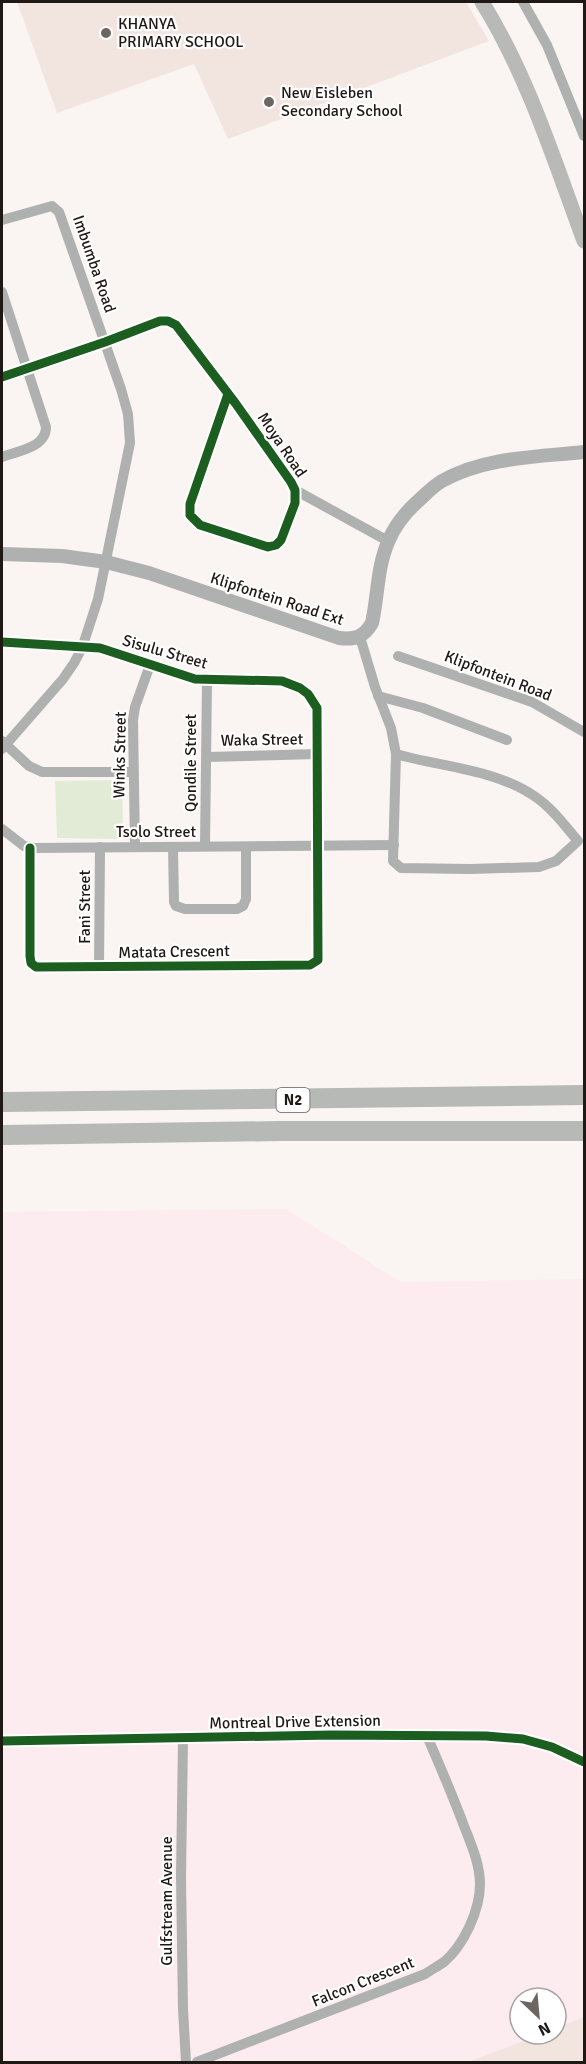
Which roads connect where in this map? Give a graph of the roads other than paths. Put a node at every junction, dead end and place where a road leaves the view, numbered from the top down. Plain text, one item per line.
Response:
1 (482, 2) edge
2 (523, 2) edge
3 (585, 100) edge
4 (572, 104) junction
5 (585, 136) edge
6 (2, 220) edge
7 (585, 241) edge
8 (2, 296) edge
9 (105, 342) junction
10 (27, 368) junction
11 (2, 376) edge
12 (228, 394) junction
13 (585, 452) edge
14 (2, 457) edge
15 (295, 490) junction
16 (388, 541) junction
17 (2, 554) edge
18 (106, 561) junction
19 (360, 637) junction
20 (2, 642) edge
21 (82, 648) junction
22 (398, 656) dead end
23 (150, 665) junction
24 (207, 680) junction
25 (378, 696) junction
26 (585, 732) edge
27 (507, 740) dead end
28 (3, 745) edge
29 (317, 754) junction
30 (396, 754) junction
31 (207, 757) junction
32 (133, 772) junction
33 (2, 829) edge
34 (317, 845) junction
35 (394, 845) junction
36 (205, 846) junction
37 (100, 847) junction
38 (135, 847) junction
39 (173, 847) junction
40 (246, 847) junction
41 (30, 848) junction
42 (99, 968) junction
43 (585, 1095) edge
44 (2, 1102) edge
45 (585, 1131) edge
46 (2, 1135) edge
47 (427, 1736) junction
48 (183, 1739) junction
49 (2, 1741) edge
50 (585, 1762) edge
51 (186, 2062) edge
52 (197, 2062) edge

1 - 7 main road
2 - 4 street
3 - 4 street
4 - 5 street
6 - 9 street, Imbumba Road
8 - 10 street
9 - 10 street, Moya Road
9 - 12 street, Moya Road
9 - 18 street, Imbumba Road
10 - 11 street, Moya Road
10 - 14 street
12 - 15 street, Moya Road
12 - 15 street, Moya Road
13 - 16 street, Klipfontein Road Ext
15 - 16 street
16 - 19 street, Klipfontein Road Ext
17 - 18 street, Klipfontein Road Ext
18 - 19 street, Klipfontein Road Ext
18 - 21 street, Imbumba Road
19 - 25 street
20 - 21 street, Sisulu Street
21 - 23 street, Sisulu Street
21 - 28 street, Imbumba Road
22 - 26 street, Klipfontein Road
23 - 24 street, Sisulu Street
23 - 32 street, Winks Street
24 - 29 street, Sisulu Street
24 - 31 street, Qondile Street
25 - 27 street
25 - 30 street
28 - 32 street
29 - 31 street, Waka Street
29 - 34 street, Sisulu Street
30 - 35 street
30 - 35 street
31 - 36 street, Qondile Street
32 - 38 street, Winks Street
33 - 41 street
34 - 35 street, Tsolo Street
34 - 40 street, Tsolo Street
34 - 42 street, Matata Crescent
36 - 39 street, Tsolo Street
36 - 40 street, Tsolo Street
37 - 38 street, Tsolo Street
37 - 41 street, Tsolo Street
37 - 42 street, Fani Street
38 - 39 street, Tsolo Street
39 - 40 street
41 - 42 street, Matata Crescent
43 - 44 highway, N2
45 - 46 highway, N2
47 - 48 street, Montreal Drive Extension
47 - 50 street, Montreal Drive Extension
47 - 52 street, Falcon Crescent
48 - 49 street, Montreal Drive Extension
48 - 51 street, Gulfstream Avenue

